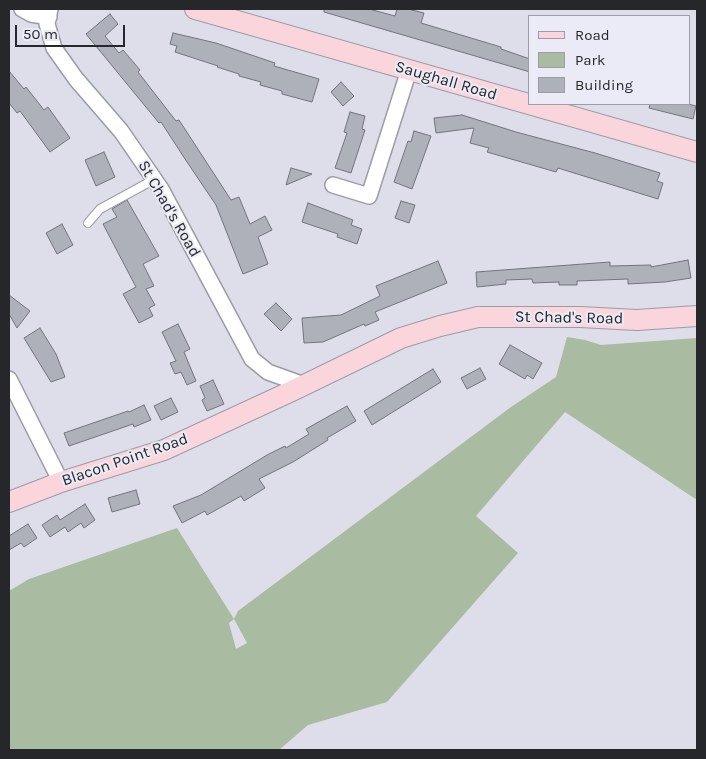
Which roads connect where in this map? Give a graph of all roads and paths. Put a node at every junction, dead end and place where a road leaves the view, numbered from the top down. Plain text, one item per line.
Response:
1 (22, 9) edge
2 (194, 9) edge
3 (49, 13) edge
4 (408, 70) junction
5 (528, 104) edge
6 (531, 105) edge
7 (697, 152) edge
8 (155, 179) junction
9 (332, 184) dead end
10 (88, 223) dead end
11 (697, 316) edge
12 (9, 379) edge
13 (299, 388) junction
14 (61, 482) junction
15 (9, 502) edge

1 - 3 street, St Chad's Road
2 - 4 street, Saughall Road
3 - 8 street, St Chad's Road
4 - 5 street, Saughall Road
4 - 9 street
6 - 7 street, Saughall Road
8 - 10 lane
8 - 13 street, St Chad's Road
11 - 13 street, St Chad's Road
12 - 14 street
13 - 14 street, Blacon Point Road
14 - 15 street, Blacon Point Road

